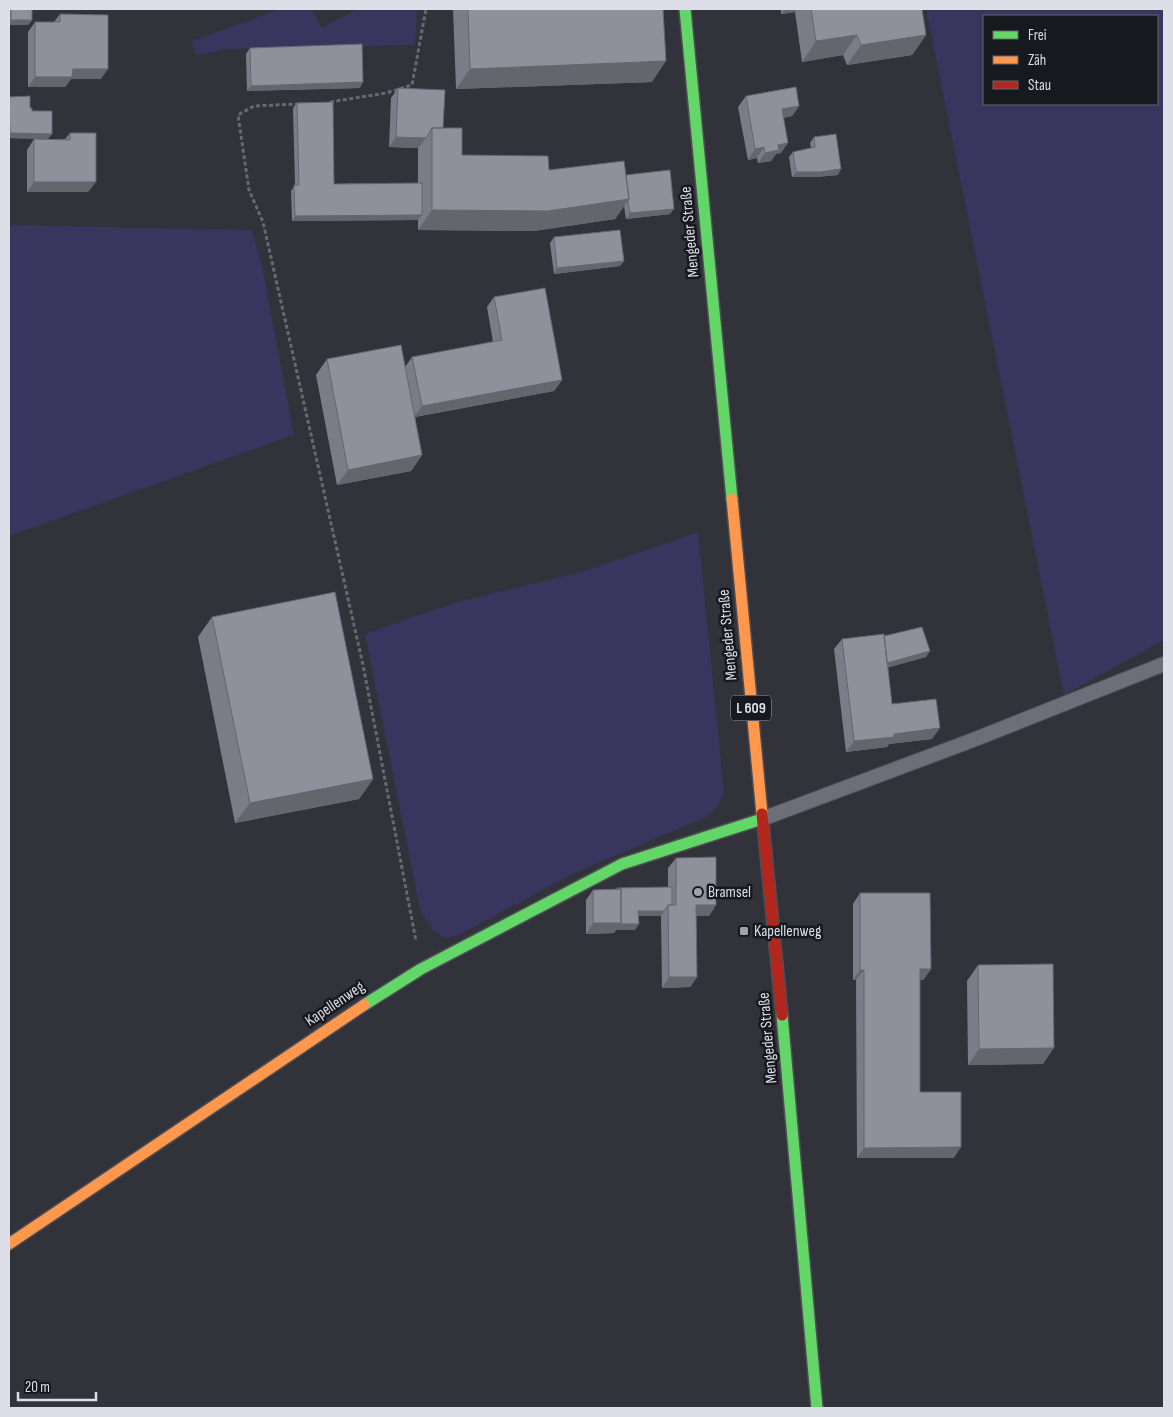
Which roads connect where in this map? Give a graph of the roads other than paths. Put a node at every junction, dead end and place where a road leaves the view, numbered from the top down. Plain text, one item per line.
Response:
1 (685, 9) edge
2 (1164, 664) edge
3 (762, 819) junction
4 (9, 1244) edge
5 (817, 1408) edge

1 - 3 main road, Mengeder Straße / L 609
2 - 3 lane
3 - 4 main road, Kapellenweg
3 - 5 main road, Mengeder Straße / L 609

